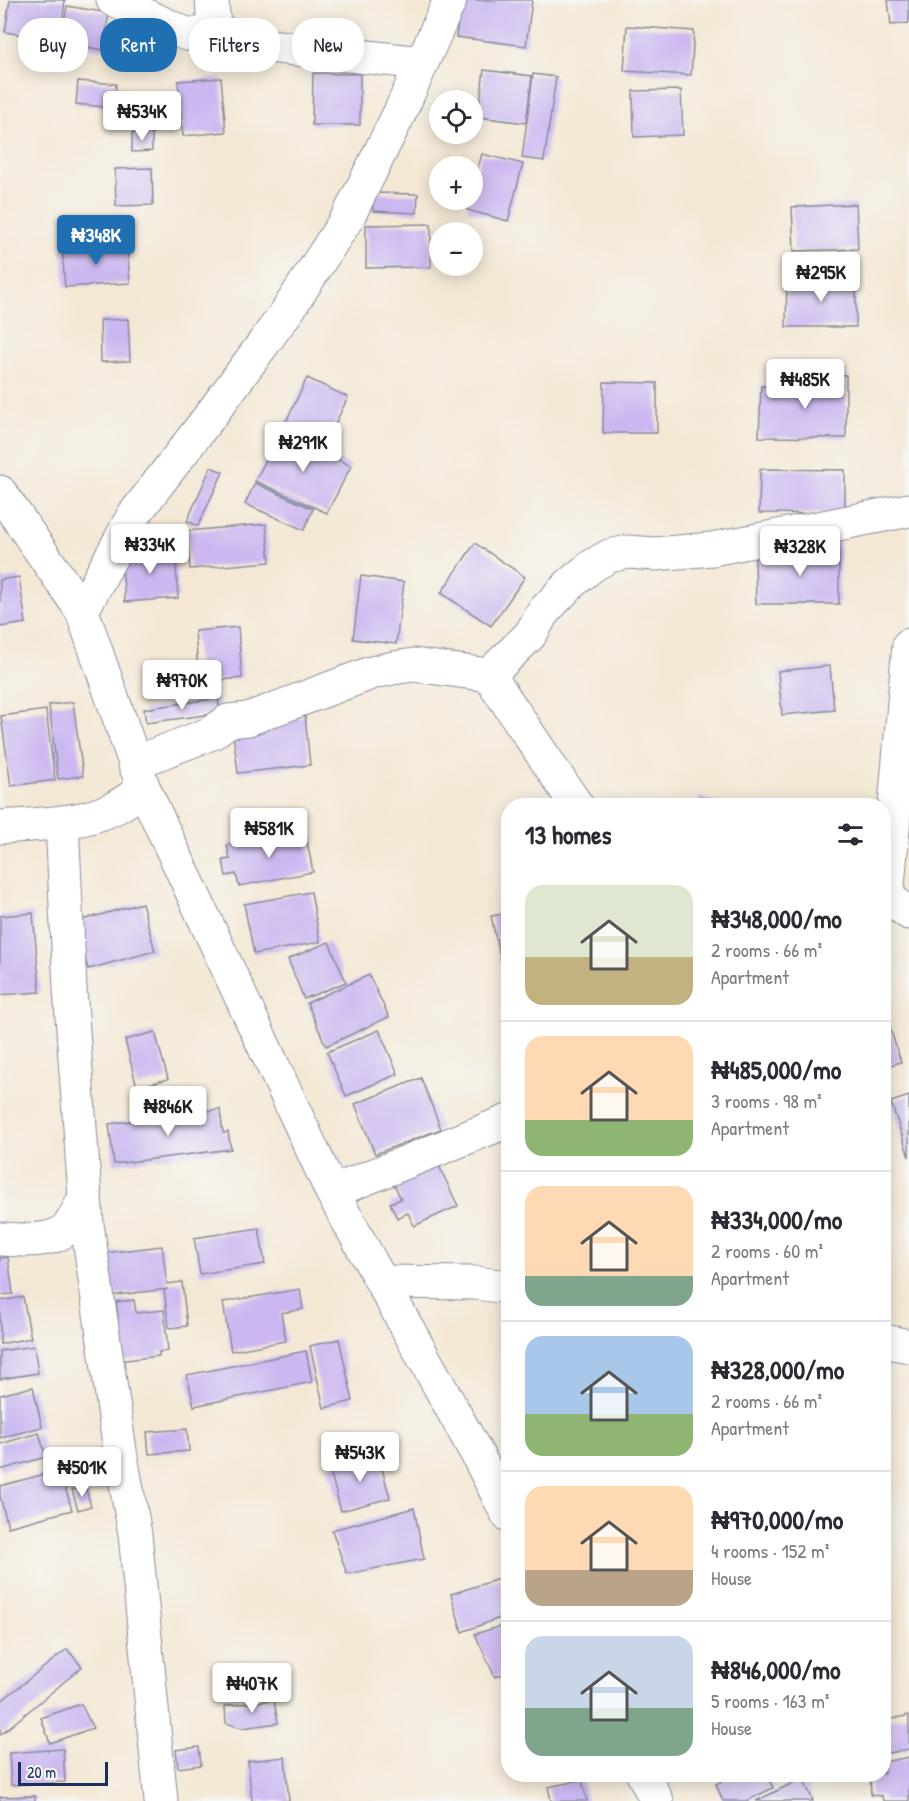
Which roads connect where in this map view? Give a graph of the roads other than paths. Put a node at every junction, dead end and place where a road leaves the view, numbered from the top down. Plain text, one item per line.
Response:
1 (113, 0) edge
2 (450, 0) edge
3 (213, 14) edge
4 (422, 63) junction
5 (0, 492) edge
6 (909, 510) edge
7 (82, 611) junction
8 (909, 645) edge
9 (489, 675) junction
10 (140, 777) junction
11 (572, 798) edge
12 (62, 822) junction
13 (0, 827) edge
14 (893, 903) edge
15 (501, 1124) edge
16 (332, 1192) junction
17 (85, 1197) junction
18 (0, 1239) edge
19 (382, 1282) junction
20 (501, 1286) edge
21 (891, 1342) edge
22 (909, 1346) edge
23 (501, 1501) edge
24 (647, 1782) edge
25 (161, 1801) edge
26 (657, 1801) edge

1 - 3 street
2 - 4 street
3 - 4 street
4 - 7 street
5 - 7 street
6 - 9 street
7 - 10 street
8 - 14 street
9 - 10 street
9 - 11 street
10 - 12 street
10 - 16 street
12 - 13 street
12 - 17 street
15 - 16 street
16 - 19 street
17 - 18 street
17 - 25 street
19 - 20 street
19 - 23 street
21 - 22 street
24 - 26 street

